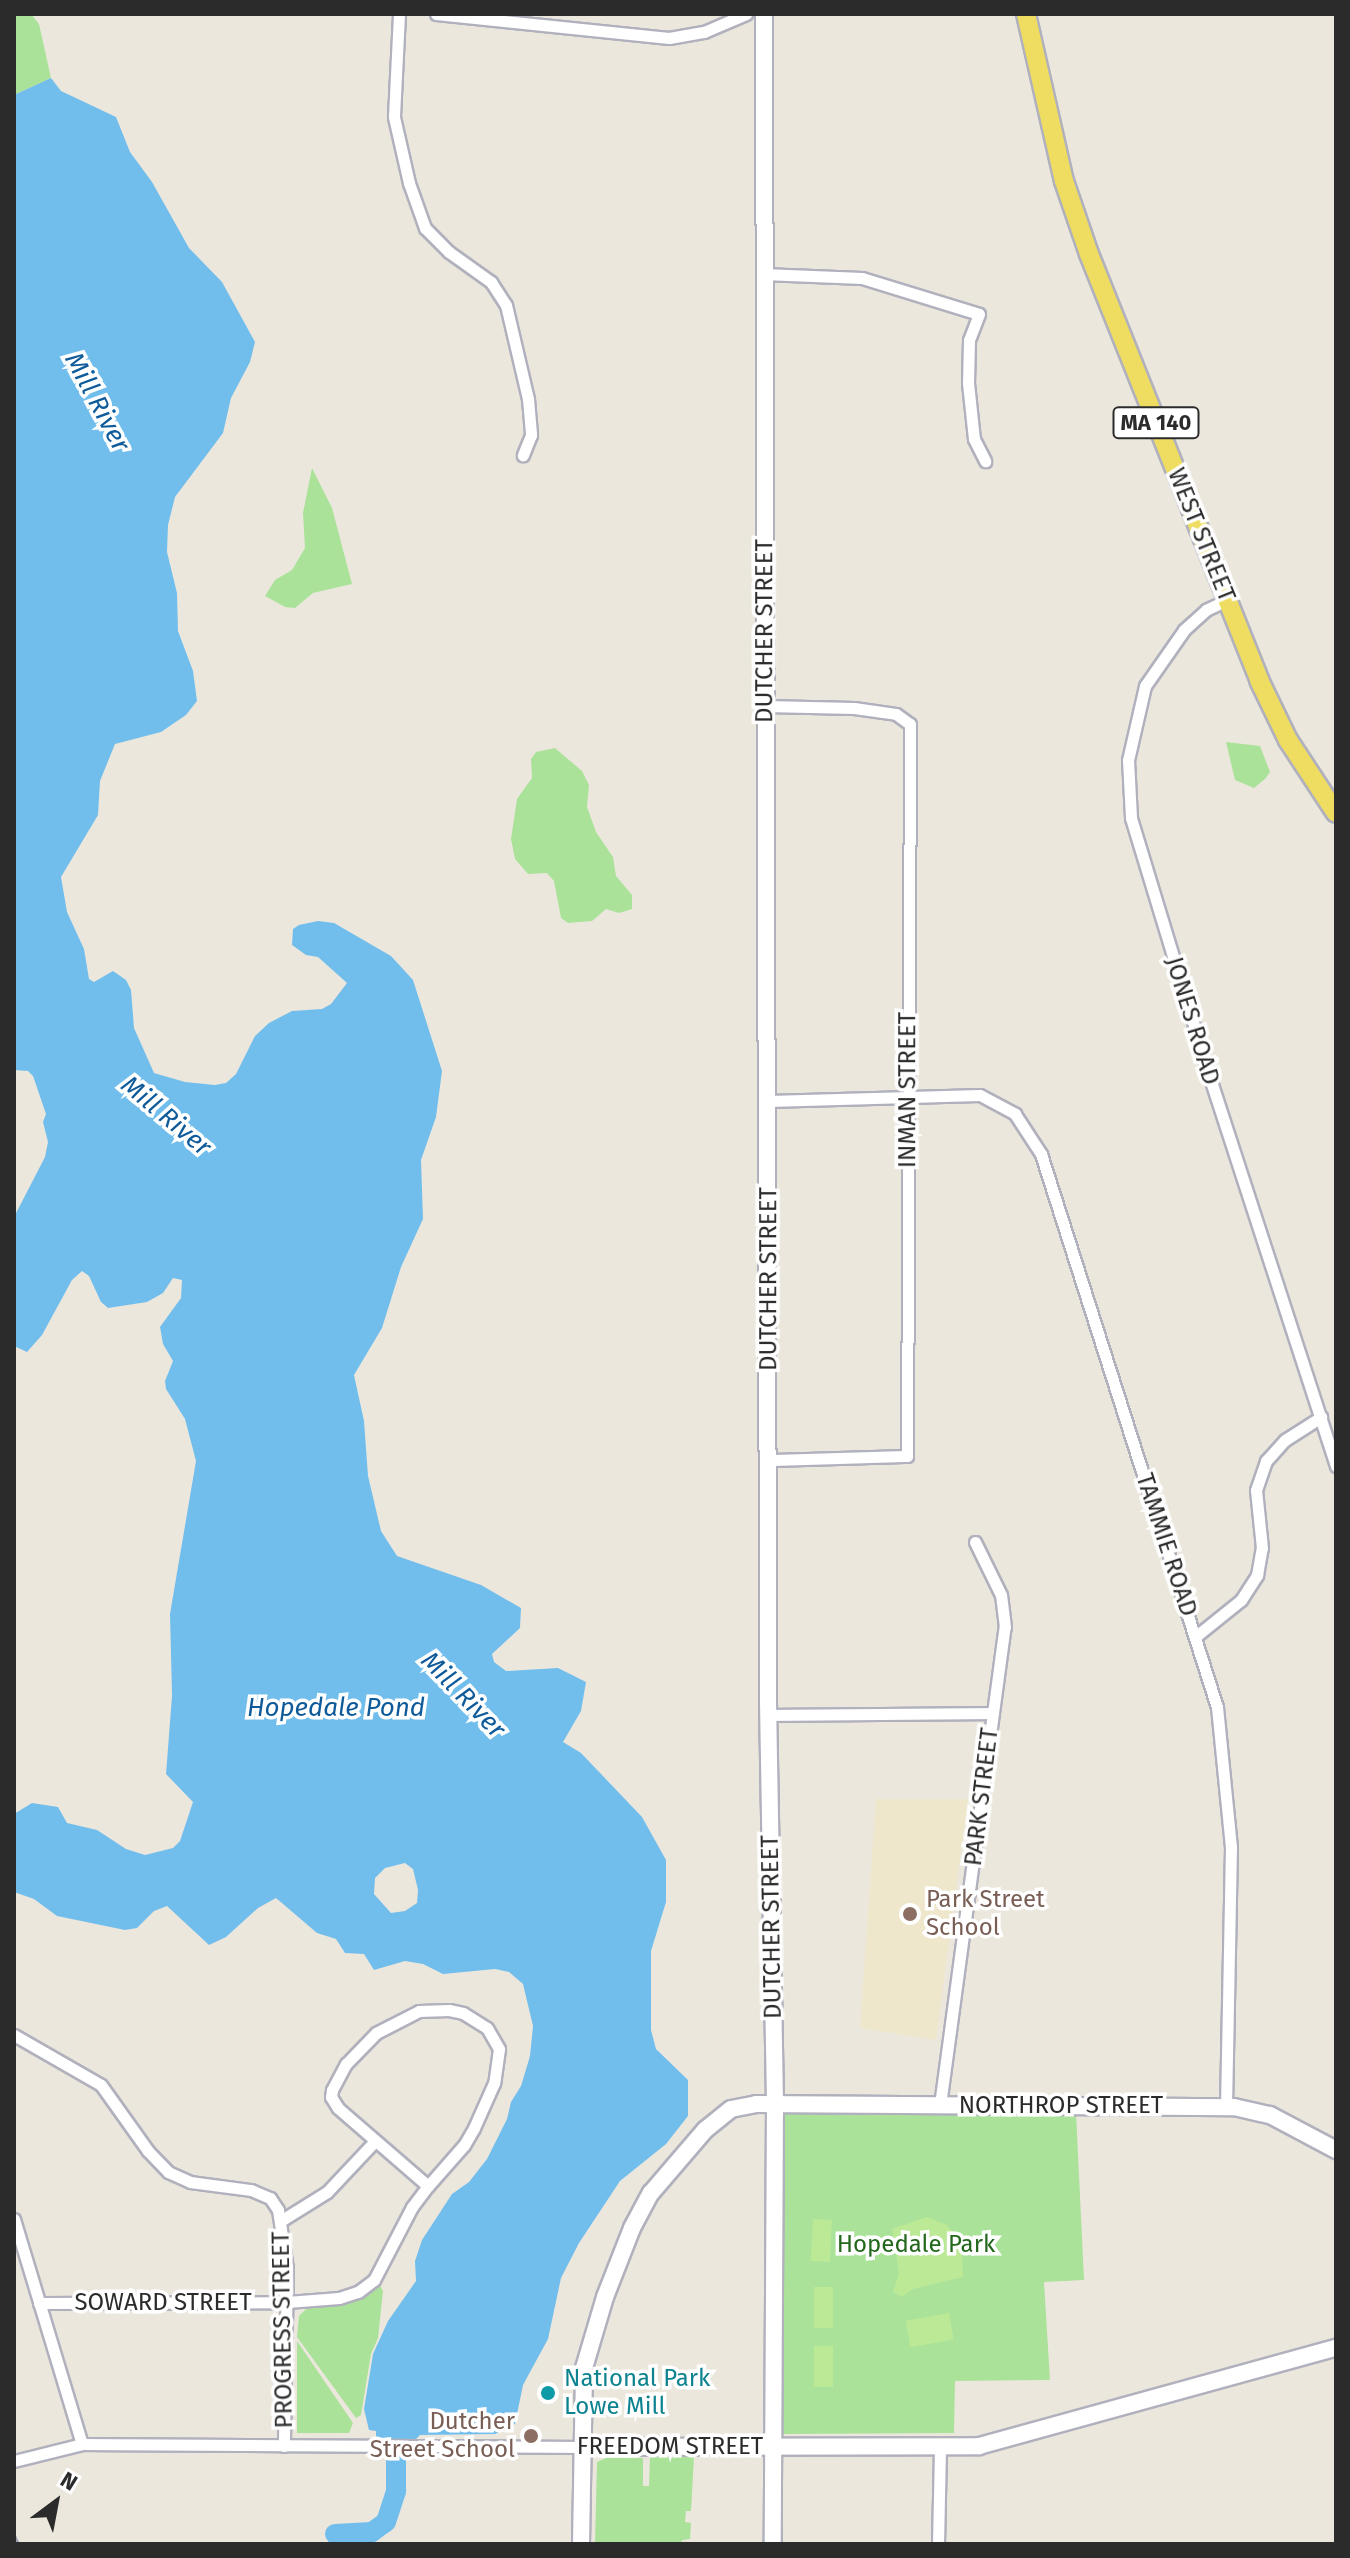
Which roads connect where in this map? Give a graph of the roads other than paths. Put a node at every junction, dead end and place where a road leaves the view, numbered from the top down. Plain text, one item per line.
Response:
1 (399, 14) edge
2 (436, 14) edge
3 (746, 14) edge
4 (764, 14) edge
5 (1026, 14) edge
6 (763, 274) junction
7 (523, 455) dead end
8 (985, 461) dead end
9 (1227, 600) junction
10 (765, 706) junction
11 (1336, 813) edge
12 (909, 1098) junction
13 (768, 1101) junction
14 (1321, 1417) junction
15 (770, 1460) junction
16 (1336, 1466) edge
17 (975, 1542) dead end
18 (1195, 1637) junction
19 (993, 1713) junction
20 (769, 1715) junction
21 (14, 2035) edge
22 (775, 2104) junction
23 (940, 2105) junction
24 (1226, 2107) junction
25 (375, 2141) junction
26 (1336, 2150) edge
27 (428, 2186) junction
28 (14, 2219) edge
29 (282, 2220) junction
30 (287, 2302) junction
31 (39, 2303) junction
32 (1336, 2348) edge
33 (82, 2444) junction
34 (284, 2446) junction
35 (940, 2446) junction
36 (582, 2447) junction
37 (773, 2448) junction
38 (14, 2461) edge
39 (581, 2544) edge
40 (773, 2544) edge
41 (938, 2544) edge

1 - 7 street
2 - 3 street
4 - 6 street, DUTCHER STREET
5 - 9 main road, WEST STREET / MA 140
6 - 8 street
6 - 10 street, DUTCHER STREET
9 - 11 main road, WEST STREET / MA 140
9 - 14 street, JONES ROAD
10 - 12 street, INMAN STREET
10 - 13 street, DUTCHER STREET
12 - 13 street, TAMMIE ROAD
12 - 15 street, INMAN STREET
12 - 18 street, TAMMIE ROAD
13 - 15 street, DUTCHER STREET
14 - 16 street, JONES ROAD
14 - 18 street
15 - 20 street, DUTCHER STREET
17 - 19 street, PARK STREET
18 - 24 street, TAMMIE ROAD
19 - 20 street
19 - 23 street, PARK STREET
20 - 22 street, DUTCHER STREET
21 - 29 street, PROGRESS STREET
22 - 23 street, NORTHROP STREET
22 - 36 street, NORTHROP STREET
22 - 37 street, DUTCHER STREET
23 - 24 street, NORTHROP STREET
24 - 26 street, NORTHROP STREET
25 - 27 street
25 - 27 street
25 - 29 street
27 - 30 street, SOWARD STREET
28 - 31 street
29 - 30 street, PROGRESS STREET
30 - 31 street, SOWARD STREET
30 - 34 street, PROGRESS STREET
31 - 33 street
32 - 35 street, FREEDOM STREET
33 - 34 street, FREEDOM STREET
33 - 38 street, FREEDOM STREET
34 - 36 street, FREEDOM STREET
35 - 37 street, FREEDOM STREET
35 - 41 street
36 - 37 street, FREEDOM STREET
36 - 39 street, NORTHROP STREET
37 - 40 street, DUTCHER STREET

